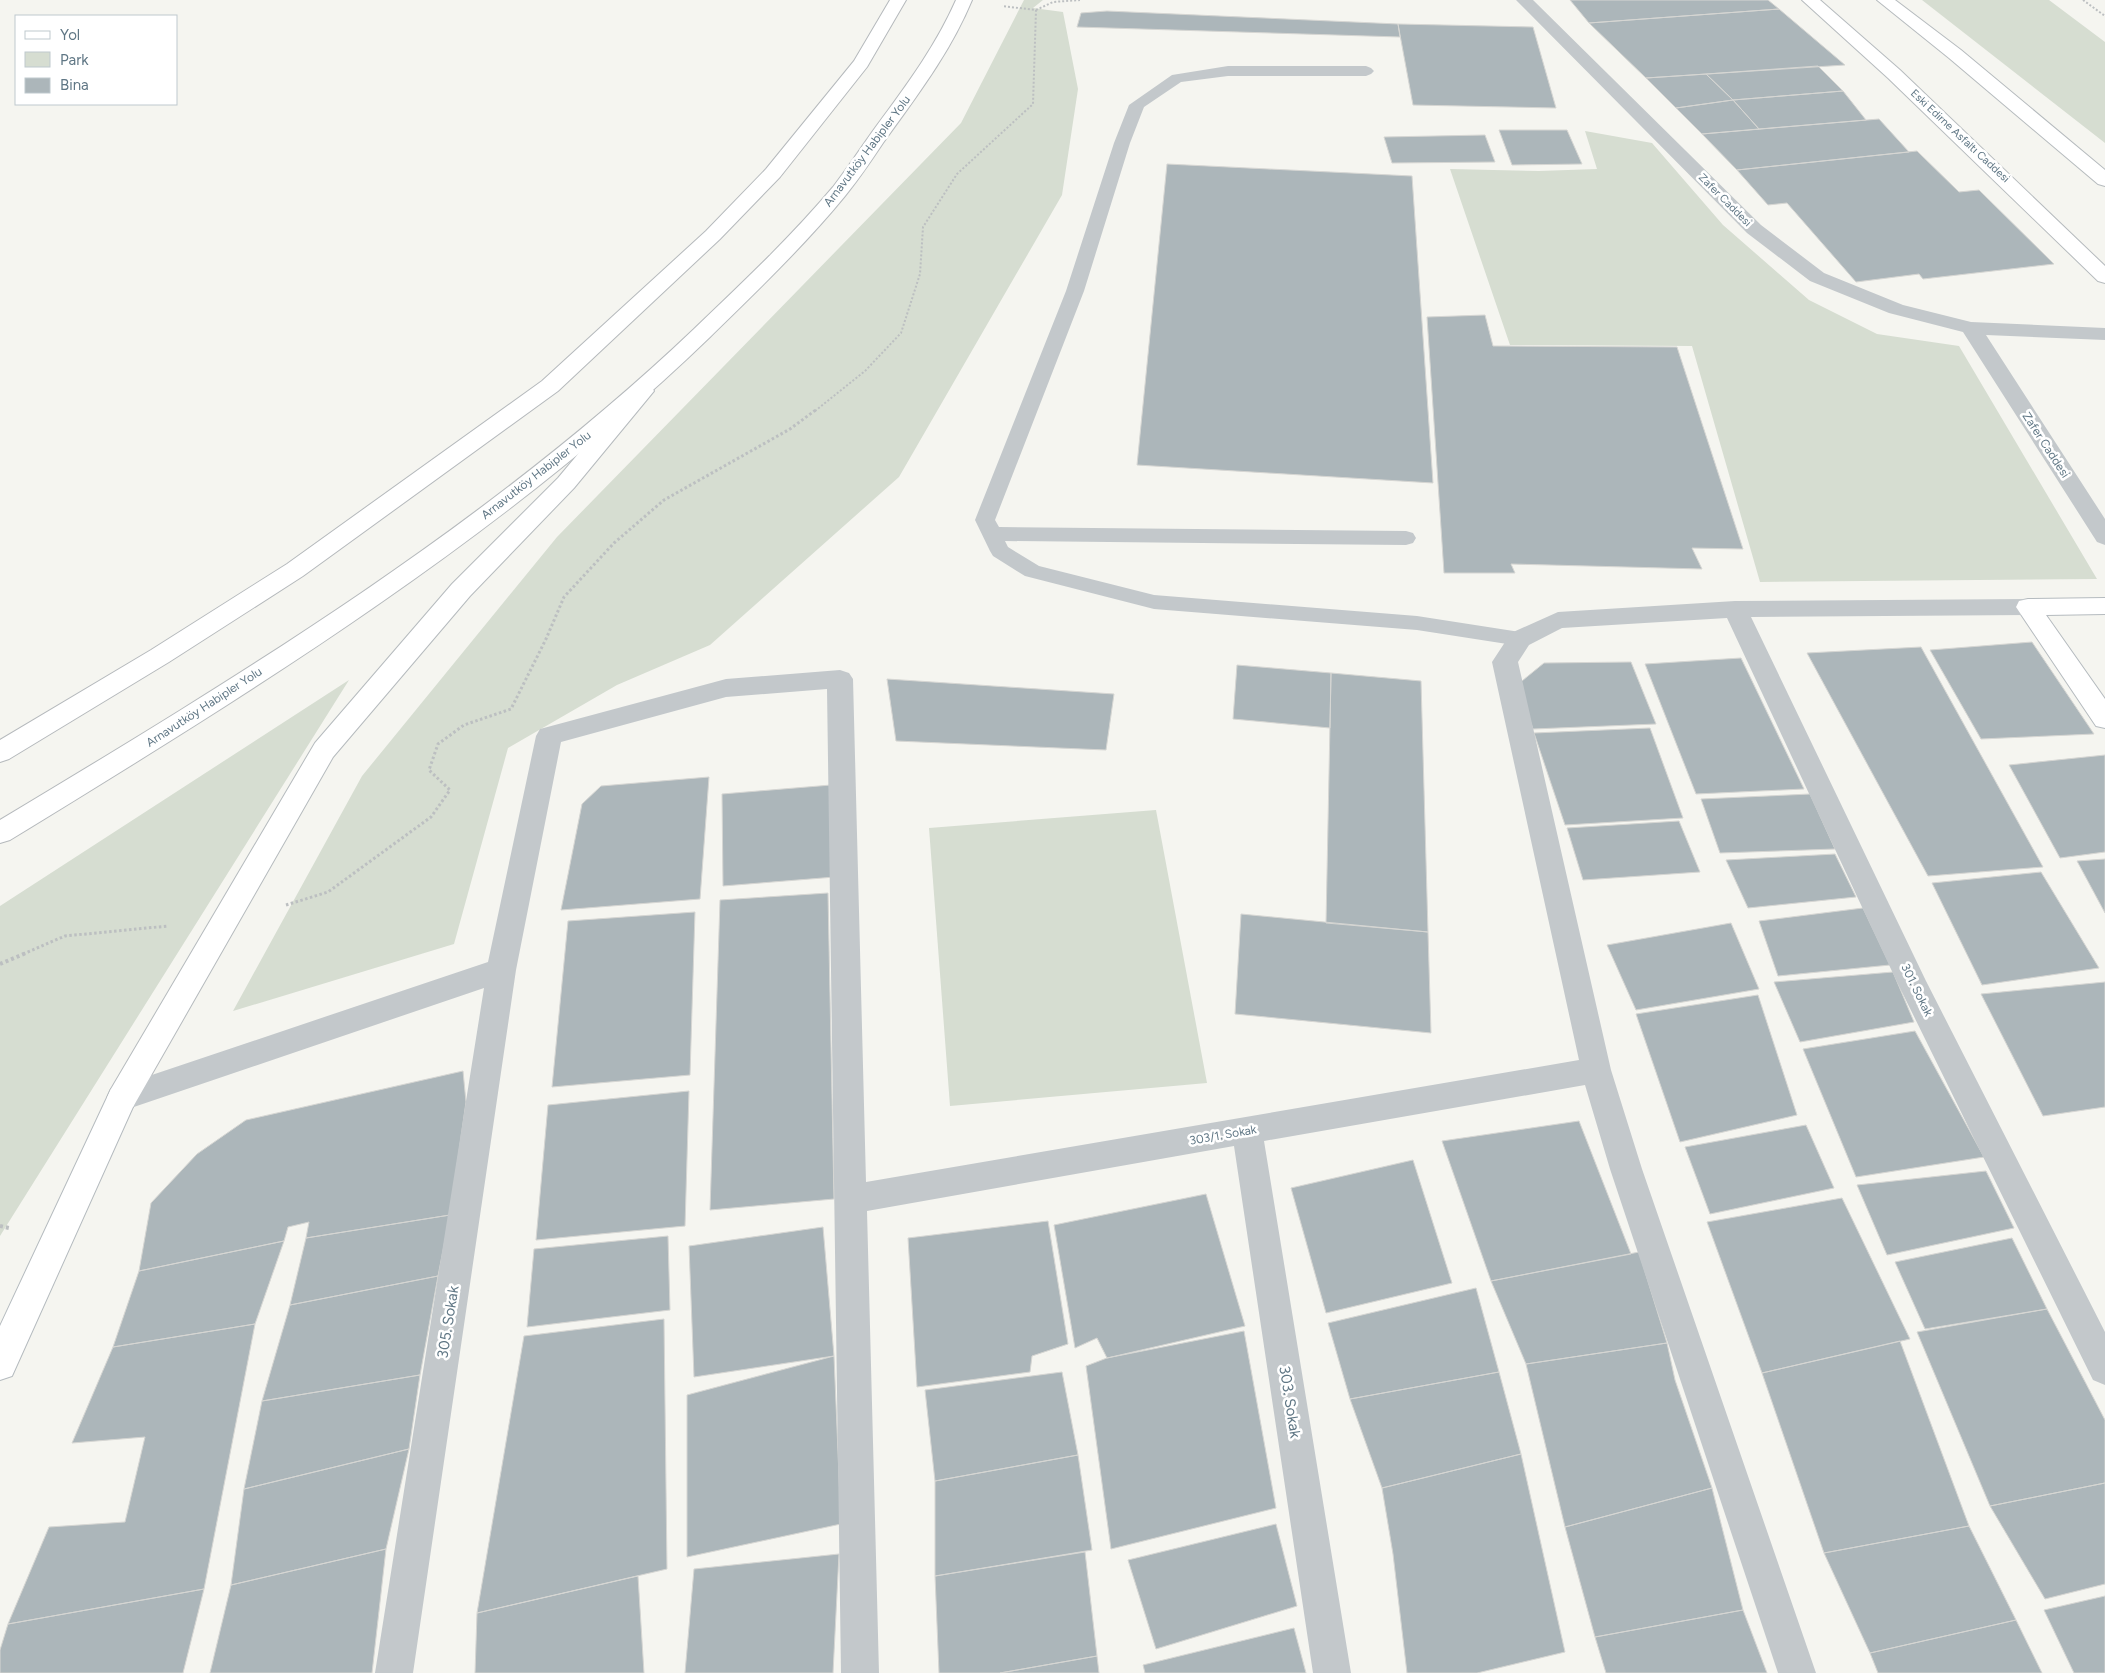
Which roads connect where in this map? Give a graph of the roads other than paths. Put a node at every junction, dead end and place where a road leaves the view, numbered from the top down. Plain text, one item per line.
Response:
1 (898, 0) edge
2 (964, 0) edge
3 (1524, 0) edge
4 (1810, 0) edge
5 (1885, 0) edge
6 (1366, 71) dead end
7 (2105, 180) edge
8 (2105, 277) edge
9 (1971, 328) junction
10 (2105, 334) edge
11 (648, 385) junction
12 (992, 534) junction
13 (2105, 537) edge
14 (1406, 538) dead end
15 (2105, 606) edge
16 (2028, 607) junction
17 (1735, 609) junction
18 (1520, 639) junction
19 (2105, 719) edge
20 (0, 752) edge
21 (0, 833) edge
22 (501, 970) junction
23 (1596, 1070) junction
24 (122, 1098) junction
25 (1247, 1131) junction
26 (851, 1200) junction
27 (0, 1364) edge
28 (2105, 1368) edge
29 (394, 1673) edge
30 (860, 1673) edge
31 (1332, 1673) edge
32 (1797, 1673) edge

1 - 20 main road
2 - 11 main road, Arnavutköy Habipler Yolu
3 - 9 street, Zafer Caddesi
4 - 8 main road, Eski Edirne Asfaltı Caddesi
5 - 7 main road
6 - 12 lane
9 - 10 street, Zafer Caddesi
9 - 13 street, Zafer Caddesi
11 - 21 main road, Arnavutköy Habipler Yolu
11 - 24 main road
12 - 14 lane
12 - 18 lane
15 - 16 main road
16 - 17 street
16 - 19 main road
17 - 18 street
17 - 28 street, 301. Sokak
18 - 23 street
22 - 24 street
22 - 26 street, 305. Sokak
22 - 29 street, 305. Sokak
23 - 25 street, 303/1. Sokak
23 - 32 street
24 - 27 main road
25 - 26 street, 303/1. Sokak
25 - 31 street, 303. Sokak
26 - 30 street

